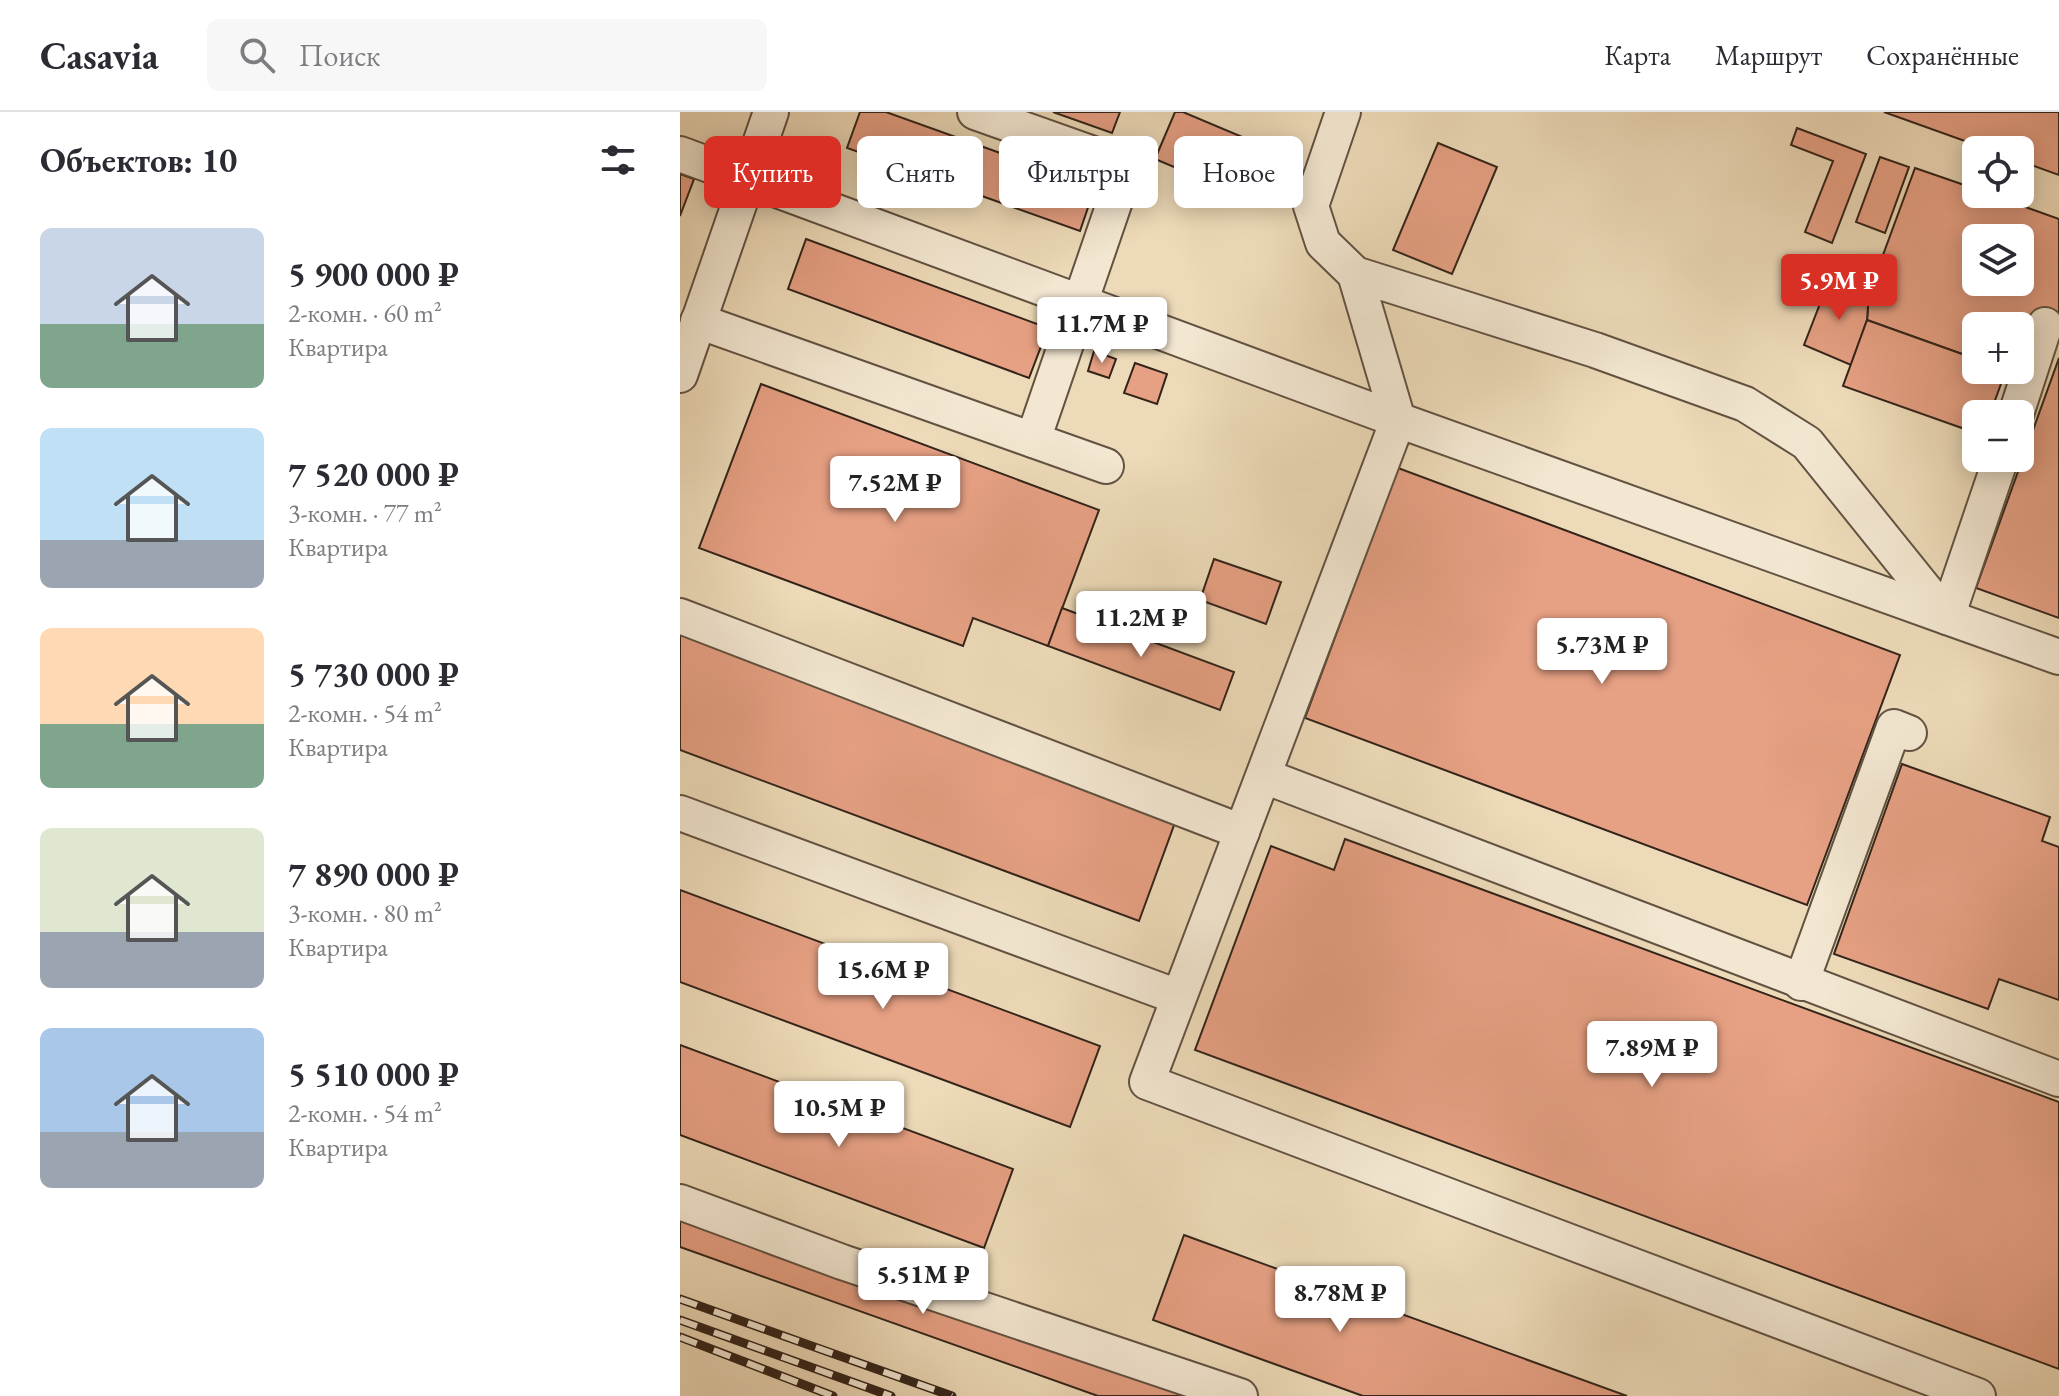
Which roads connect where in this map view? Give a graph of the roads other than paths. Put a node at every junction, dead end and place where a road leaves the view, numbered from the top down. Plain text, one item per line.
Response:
1 (771, 112) edge
2 (975, 112) edge
3 (1343, 112) edge
4 (762, 136) edge
5 (680, 154) edge
6 (704, 163) edge
7 (734, 208) edge
8 (825, 208) edge
9 (1355, 274) junction
10 (696, 297) edge
11 (1081, 303) junction
12 (2045, 325) dead end
13 (680, 375) edge
14 (2021, 400) edge
15 (1398, 420) junction
16 (1033, 440) junction
17 (1106, 466) dead end
18 (1996, 472) edge
19 (680, 616) edge
20 (1947, 617) junction
21 (2059, 657) edge
22 (1909, 733) dead end
23 (1264, 776) junction
24 (680, 813) edge
25 (1242, 832) junction
26 (1801, 983) junction
27 (1178, 997) junction
28 (2059, 1079) edge
29 (680, 1202) edge
30 (1240, 1396) edge
31 (1978, 1396) edge

1 - 4 lane
2 - 11 lane
3 - 9 lane
5 - 6 lane
7 - 10 lane
8 - 11 lane
9 - 15 lane
9 - 20 lane
10 - 13 lane
10 - 16 lane
11 - 15 lane
11 - 16 lane
12 - 14 lane
15 - 20 lane
15 - 23 lane
16 - 17 lane
18 - 20 lane
19 - 25 lane
20 - 21 lane
22 - 26 lane
23 - 25 lane
23 - 26 lane
24 - 27 lane
25 - 27 lane
26 - 28 lane
27 - 31 lane
29 - 30 lane

